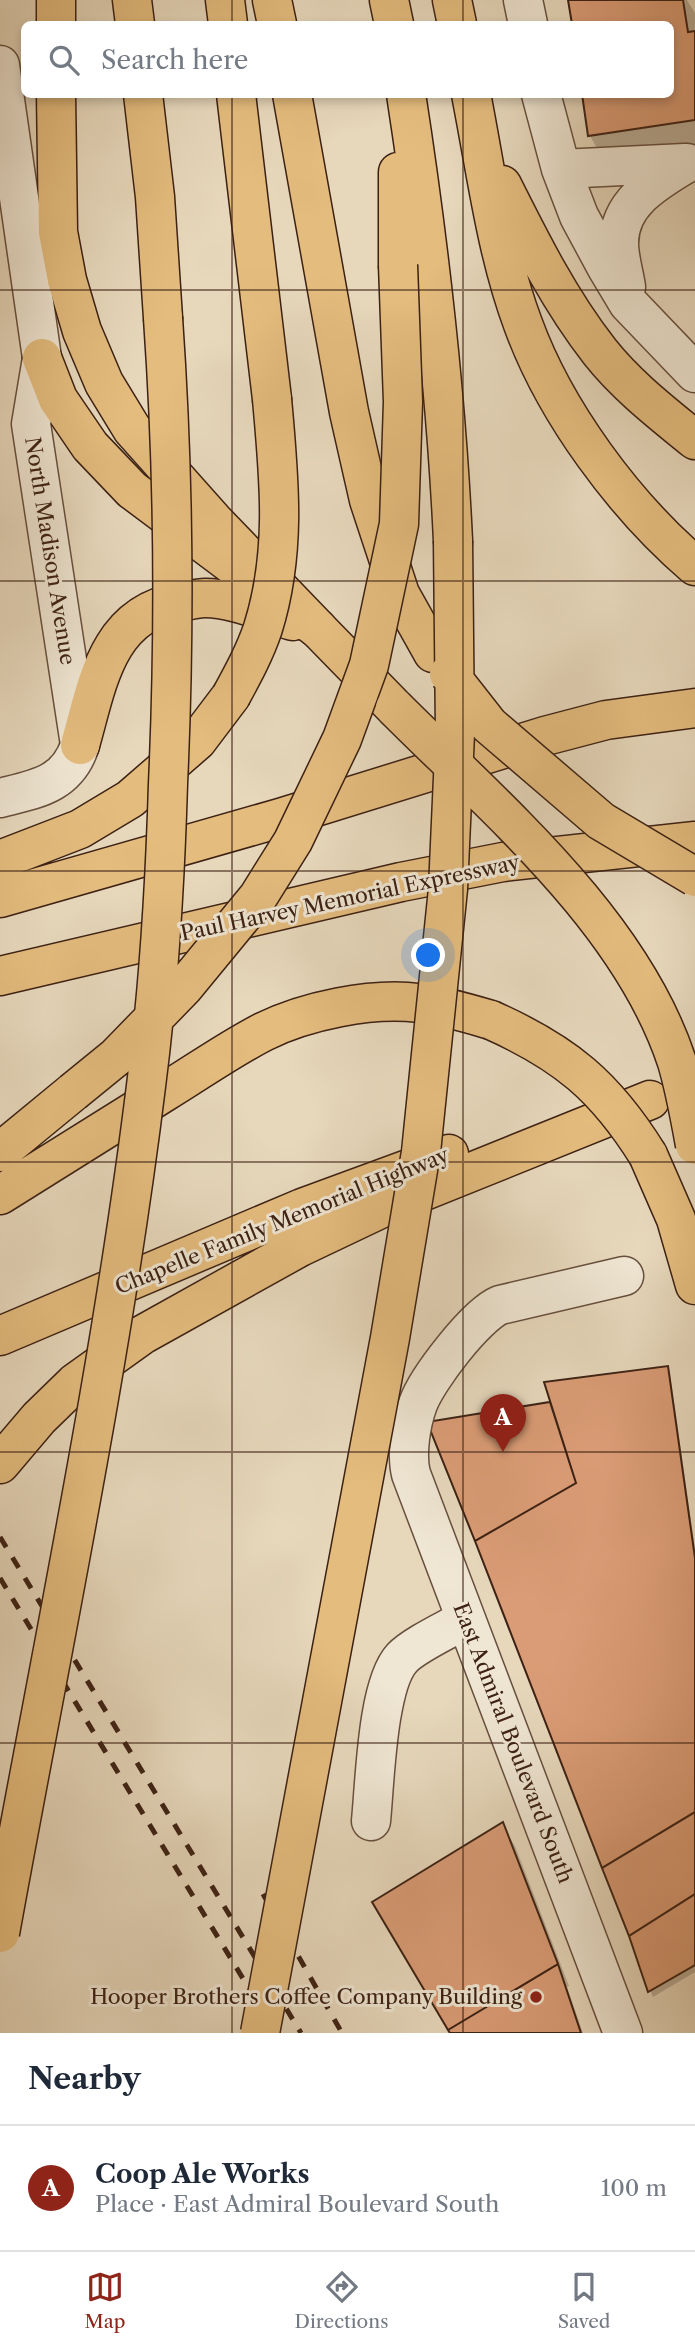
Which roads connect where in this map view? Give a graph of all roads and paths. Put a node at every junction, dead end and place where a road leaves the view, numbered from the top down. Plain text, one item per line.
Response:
1 (56, 0) edge
2 (132, 0) edge
3 (225, 0) edge
4 (272, 0) edge
5 (388, 0) edge
6 (452, 0) edge
7 (523, 0) edge
8 (56, 21) edge
9 (135, 21) edge
10 (228, 21) edge
11 (276, 21) edge
12 (393, 21) edge
13 (456, 21) edge
14 (527, 21) edge
15 (1, 78) edge
16 (56, 98) edge
17 (143, 98) edge
18 (236, 98) edge
19 (293, 98) edge
20 (399, 98) edge
21 (407, 98) edge
22 (472, 98) edge
23 (542, 98) edge
24 (481, 142) junction
25 (691, 163) edge
26 (561, 169) junction
27 (628, 303) junction
28 (43, 358) junction
29 (695, 373) edge
30 (695, 440) edge
31 (695, 566) edge
32 (318, 629) junction
33 (695, 708) edge
34 (80, 745) junction
35 (0, 798) edge
36 (695, 841) edge
37 (0, 860) edge
38 (695, 877) edge
39 (0, 898) edge
40 (89, 954) junction
41 (0, 976) edge
42 (0, 994) edge
43 (695, 1092) edge
44 (650, 1100) junction
45 (695, 1145) edge
46 (0, 1152) edge
47 (0, 1195) edge
48 (624, 1276) dead end
49 (695, 1285) edge
50 (0, 1336) edge
51 (0, 1464) edge
52 (466, 1619) junction
53 (371, 1821) dead end
54 (0, 1933) edge
55 (260, 2033) edge
56 (623, 2033) edge

1 - 8 main road
2 - 9 main road
3 - 10 main road
4 - 11 main road
5 - 12 main road
6 - 13 main road
7 - 14 street
15 - 28 street, North Madison Avenue
16 - 32 main road
17 - 54 main road, bridge
18 - 37 main road, bridge
19 - 38 main road, bridge
20 - 46 main road, bridge
21 - 55 main road, bridge
22 - 24 main road
23 - 26 street
24 - 30 main road
24 - 31 main road
25 - 26 street
25 - 27 street
26 - 27 street
27 - 29 street
28 - 32 main road
28 - 34 street, North Madison Avenue
32 - 34 main road
32 - 45 main road, bridge
33 - 39 main road
34 - 35 street
36 - 40 main road, Paul Harvey Memorial Expressway
40 - 41 main road
40 - 42 main road
43 - 44 main road
44 - 50 main road, Chapelle Family Memorial Highway
44 - 51 main road
47 - 49 main road, bridge
48 - 52 street, East Admiral Boulevard South
52 - 53 street
52 - 56 street, East Admiral Boulevard South

